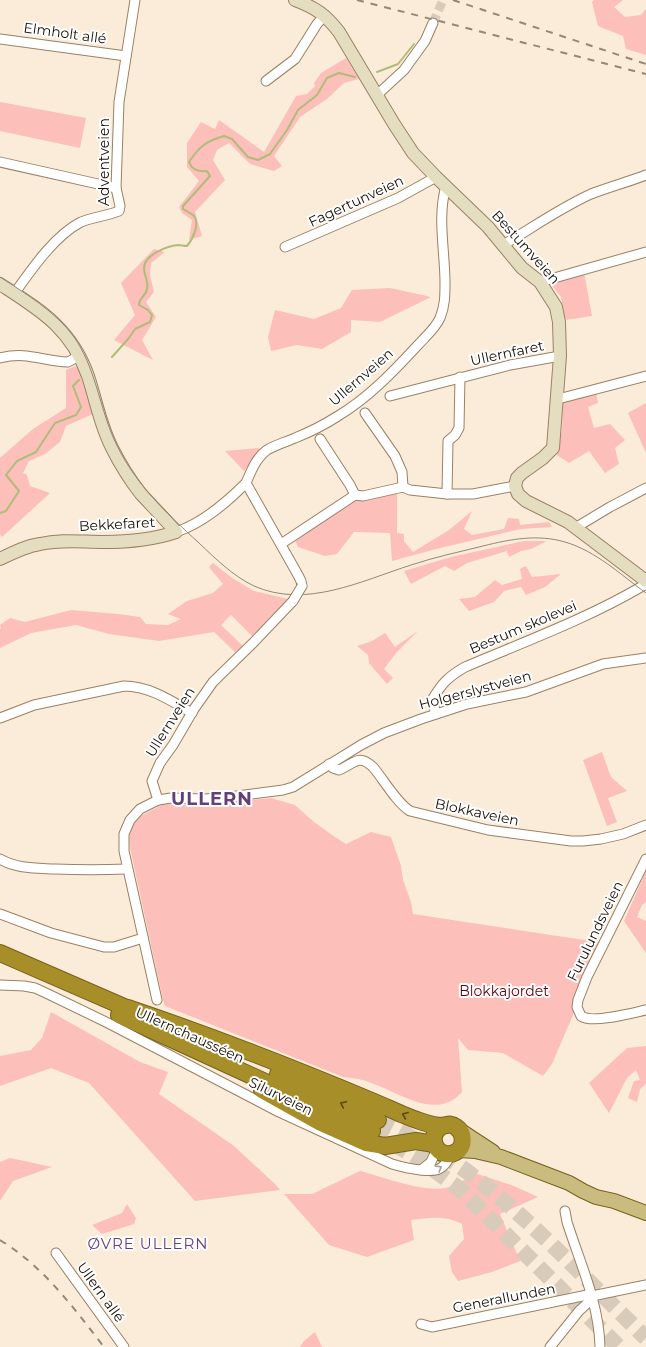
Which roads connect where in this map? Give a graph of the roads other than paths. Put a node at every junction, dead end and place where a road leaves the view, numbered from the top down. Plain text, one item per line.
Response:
1 (135, 0) edge
2 (296, 0) edge
3 (324, 15) junction
4 (434, 24) tunnel mouth
5 (0, 39) edge
6 (126, 56) junction
7 (266, 81) dead end
8 (377, 95) junction
9 (0, 162) edge
10 (646, 175) edge
11 (436, 177) junction
12 (446, 186) junction
13 (116, 188) junction
14 (503, 245) junction
15 (285, 247) dead end
16 (646, 252) edge
17 (540, 282) junction
18 (0, 284) edge
19 (14, 294) junction
20 (79, 356) junction
21 (560, 356) junction
22 (0, 358) edge
23 (646, 376) edge
24 (460, 377) junction
25 (390, 396) dead end
26 (558, 399) junction
27 (365, 413) dead end
28 (320, 439) dead end
29 (246, 483) junction
30 (515, 486) junction
31 (403, 487) junction
32 (646, 488) edge
33 (447, 494) junction
34 (355, 495) junction
35 (575, 528) junction
36 (176, 532) junction
37 (281, 544) junction
38 (0, 559) edge
39 (646, 582) edge
40 (646, 658) edge
41 (192, 712) junction
42 (436, 714) junction
43 (0, 718) edge
44 (329, 764) junction
45 (158, 800) junction
46 (646, 825) edge
47 (0, 859) edge
48 (646, 859) edge
49 (127, 868) junction
50 (0, 914) edge
51 (143, 938) junction
52 (0, 953) edge
53 (0, 964) edge
54 (0, 985) edge
55 (157, 1000) dead end
56 (128, 1008) junction
57 (646, 1010) edge
58 (202, 1053) junction
59 (442, 1126) junction
60 (461, 1131) junction
61 (445, 1149) junction
62 (501, 1158) junction
63 (421, 1170) junction
64 (565, 1211) dead end
65 (646, 1213) edge
66 (56, 1253) dead end
67 (646, 1285) edge
68 (592, 1296) junction
69 (421, 1324) dead end
70 (124, 1347) edge
71 (550, 1347) edge
72 (600, 1347) edge

1 - 6 street, Adventveien
2 - 3 street, Bestumveien
3 - 7 street
3 - 8 street, Bestumveien
4 - 8 street
5 - 6 street, Elmholt allé
6 - 13 street, Adventveien
8 - 11 street, Bestumveien
9 - 13 street
10 - 14 street
11 - 12 street, Bestumveien
11 - 15 street, Fagertunveien
12 - 14 street, Bestumveien
12 - 29 street, Ullernveien
13 - 19 street, Adventveien
14 - 17 street, Bestumveien
16 - 17 street
17 - 21 street, Bestumveien
18 - 19 street
19 - 20 street
20 - 22 street
20 - 36 street
21 - 24 street, Ullernfaret
21 - 26 street, Bestumveien
23 - 26 street
24 - 25 street, Ullernfaret
24 - 33 street, Ullernfaret
26 - 30 street, Bestumveien
27 - 31 street
28 - 34 street
29 - 36 street, Bekkefaret
29 - 37 street, Ullernveien
30 - 33 street
30 - 35 street
31 - 33 street
31 - 34 street
32 - 35 street
34 - 37 street
35 - 39 street
36 - 38 street, Bekkefaret
37 - 41 street, Ullernveien, bridge
39 - 42 street, Bestum skolevei
40 - 42 street, Holgerslystveien
41 - 43 street
41 - 45 street, Ullernveien
42 - 44 street, Holgerslystveien
44 - 45 street, Holgerslystveien
44 - 46 street, Blokkaveien
45 - 49 street
47 - 49 street
48 - 57 street, Furulundsveien
49 - 51 street
50 - 51 street
51 - 55 street
52 - 56 highway, Ullernchausséen
53 - 58 highway, Ullernchausséen
54 - 63 street, Silurveien
58 -> 56 highway, Ullernchausséen
59 -> 56 highway
58 - 61 highway
59 - 60 highway
59 - 61 highway
60 - 61 highway
60 - 62 main road
61 - 62 main road
61 - 63 street
63 -> 61 street, Silurveien
62 - 65 main road
64 - 68 street
66 - 70 street, Ullern allé
67 - 68 street, Generallunden
68 - 69 street, Generallunden
68 - 71 street
68 - 72 street

